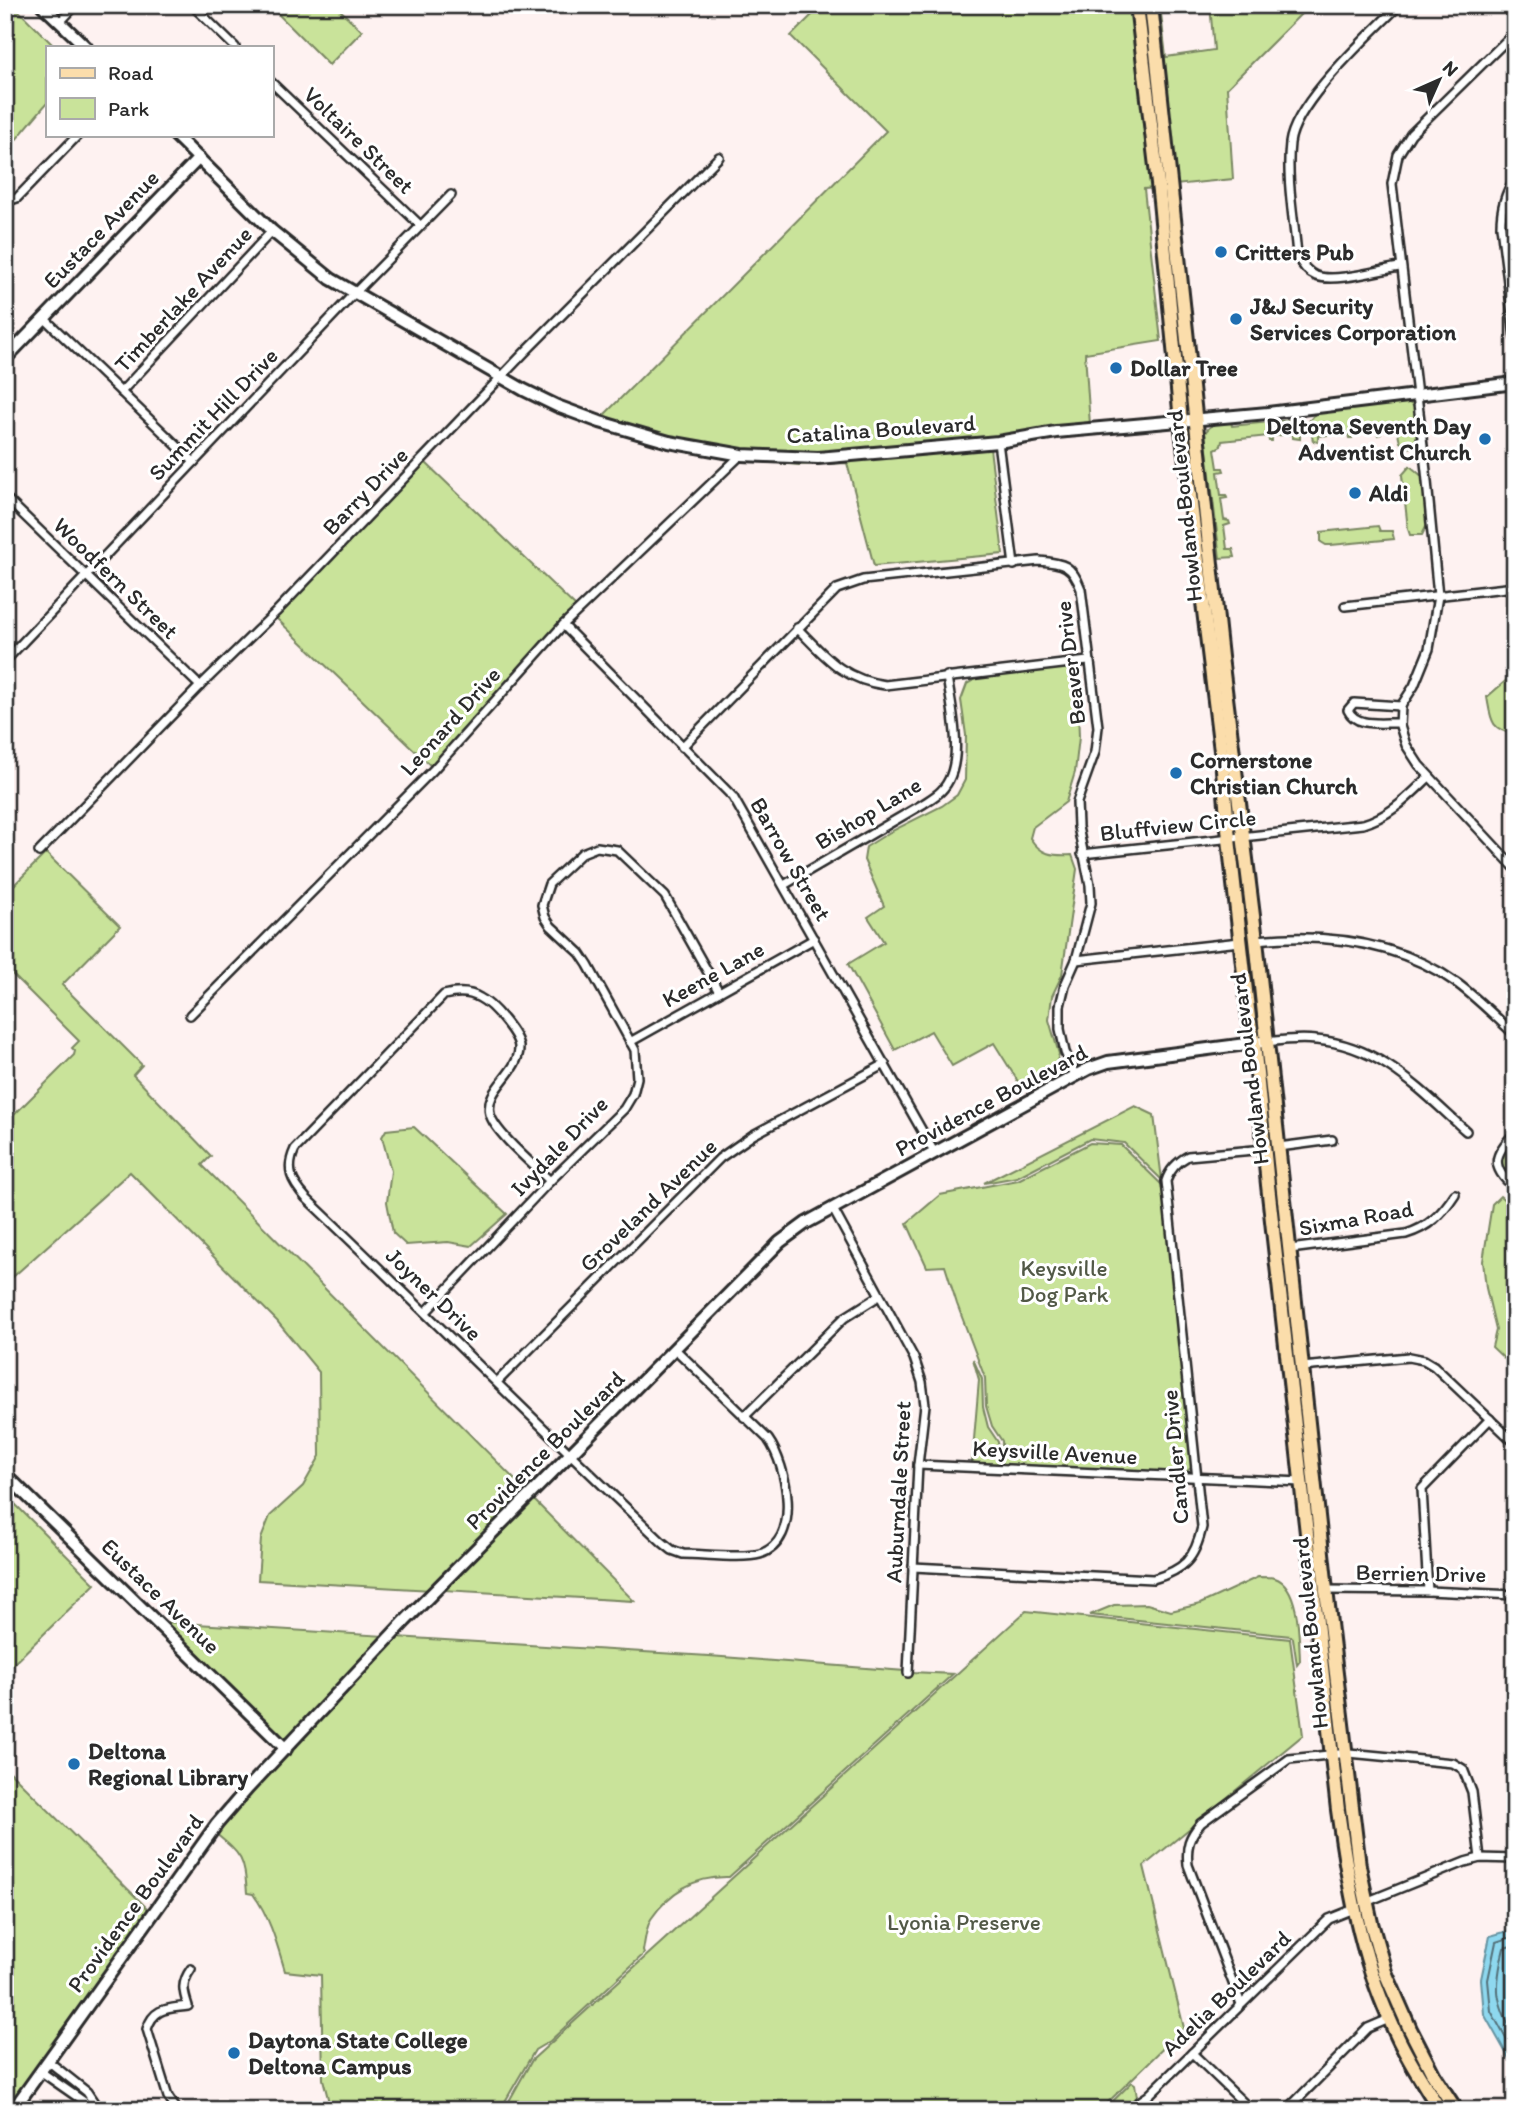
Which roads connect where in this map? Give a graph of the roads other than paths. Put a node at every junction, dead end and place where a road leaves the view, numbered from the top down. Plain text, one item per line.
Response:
1 (42, 5) edge
2 (76, 5) edge
3 (192, 5) edge
4 (1137, 5) edge
5 (1151, 5) edge
6 (1399, 5) edge
7 (60, 22) junction
8 (1515, 32) edge
9 (85, 46) edge
10 (235, 46) edge
11 (273, 84) edge
12 (77, 136) edge
13 (176, 136) edge
14 (719, 157) dead end
15 (199, 158) junction
16 (1515, 179) edge
17 (450, 195) dead end
18 (5, 202) edge
19 (420, 226) junction
20 (272, 231) junction
21 (1401, 267) junction
22 (355, 294) junction
23 (44, 318) junction
24 (1515, 338) edge
25 (5, 359) edge
26 (502, 377) junction
27 (1515, 383) edge
28 (121, 392) junction
29 (1417, 395) junction
30 (1196, 420) junction
31 (1181, 421) junction
32 (998, 442) junction
33 (741, 455) junction
34 (194, 462) junction
35 (5, 497) edge
36 (12, 503) junction
37 (5, 510) edge
38 (1014, 565) junction
39 (85, 576) junction
40 (1515, 587) edge
41 (1438, 596) junction
42 (1345, 606) dead end
43 (563, 625) junction
44 (797, 628) junction
45 (5, 661) edge
46 (1088, 661) junction
47 (947, 676) junction
48 (200, 686) junction
49 (1401, 706) junction
50 (1399, 723) junction
51 (682, 747) junction
52 (1429, 777) junction
53 (1235, 839) junction
54 (39, 852) dead end
55 (1082, 854) junction
56 (1515, 868) edge
57 (784, 885) junction
58 (814, 939) junction
59 (1255, 940) junction
60 (1240, 942) junction
61 (1076, 960) junction
62 (719, 992) junction
63 (190, 1016) dead end
64 (1515, 1035) edge
65 (630, 1042) junction
66 (1260, 1042) junction
67 (885, 1063) junction
68 (1075, 1075) junction
69 (1466, 1131) dead end
70 (1515, 1133) edge
71 (1332, 1140) dead end
72 (1279, 1147) junction
73 (1265, 1149) junction
74 (934, 1152) junction
75 (550, 1181) junction
76 (1515, 1188) edge
77 (1455, 1194) dead end
78 (834, 1209) junction
79 (1290, 1249) junction
80 (879, 1296) junction
81 (426, 1312) junction
82 (674, 1349) junction
83 (1302, 1367) junction
84 (498, 1382) junction
85 (744, 1417) junction
86 (1490, 1419) junction
87 (1515, 1443) edge
88 (570, 1456) junction
89 (918, 1465) junction
90 (5, 1474) edge
91 (1198, 1477) junction
92 (1301, 1482) junction
93 (1315, 1482) junction
94 (914, 1567) junction
95 (1326, 1590) junction
96 (1428, 1591) junction
97 (1515, 1595) edge
98 (908, 1673) dead end
99 (286, 1749) junction
100 (1331, 1753) junction
101 (1345, 1753) junction
102 (1480, 1858) junction
103 (1515, 1859) edge
104 (1366, 1902) junction
105 (1354, 1909) junction
106 (1371, 1923) junction
107 (191, 1969) dead end
108 (1241, 2004) junction
109 (1389, 2019) junction
110 (1192, 2053) junction
111 (48, 2061) junction
112 (40, 2071) junction
113 (13, 2110) edge
114 (97, 2110) edge
115 (177, 2110) edge
116 (1127, 2110) edge
117 (1251, 2110) edge
118 (1287, 2110) edge
119 (1440, 2110) edge
120 (1456, 2110) edge

1 - 7 street
2 - 7 street
3 - 10 street
4 - 31 main road, Howland Boulevard
5 - 30 main road, Howland Boulevard
6 - 21 street
7 - 9 street
8 - 21 street
11 - 19 street, Voltaire Street
12 - 18 street
13 - 15 street, Catalina Boulevard
14 - 26 street, Barry Drive
15 - 20 street, Catalina Boulevard
15 - 23 street, Eustace Avenue
16 - 24 street
17 - 19 street, Summit Hill Drive
19 - 22 street, Summit Hill Drive
20 - 22 street, Catalina Boulevard
20 - 28 street, Timberlake Avenue
21 - 29 street
22 - 26 street, Catalina Boulevard
22 - 34 street, Summit Hill Drive
23 - 25 street, Eustace Avenue
23 - 28 street
26 - 33 street, Catalina Boulevard
26 - 48 street, Barry Drive
27 - 29 street, Catalina Boulevard
28 - 34 street
29 - 30 street, Catalina Boulevard
29 - 41 street
30 - 31 street, Catalina Boulevard
30 - 53 main road, Howland Boulevard
31 - 32 street, Catalina Boulevard
31 - 53 main road, Howland Boulevard
32 - 33 street, Catalina Boulevard
32 - 38 street
33 - 43 street, Leonard Drive
34 - 39 street, Summit Hill Drive
35 - 36 street, Woodfern Street
36 - 37 street
36 - 39 street, Woodfern Street
38 - 44 street, Beaver Drive
38 - 46 street, Beaver Drive
39 - 45 street, Summit Hill Drive
39 - 48 street, Woodfern Street
40 - 41 street
41 - 42 street
41 - 49 street
43 - 51 street, Barrow Street
43 - 63 street, Leonard Drive
44 - 47 street
44 - 51 street, Beaver Drive
46 - 47 street
46 - 55 street, Beaver Drive
47 - 57 street, Bishop Lane
48 - 54 street, Barry Drive
49 - 50 street
49 - 50 street
50 - 52 street
51 - 57 street, Barrow Street
52 - 53 street, Bluffview Circle
52 - 56 street
53 - 55 street, Bluffview Circle
53 - 59 main road, Howland Boulevard
53 - 60 main road, Howland Boulevard
55 - 61 street, Beaver Drive
57 - 58 street, Barrow Street
58 - 62 street, Keene Lane
58 - 67 street, Barrow Street
59 - 64 street
59 - 66 main road, Howland Boulevard
60 - 61 street
60 - 66 main road, Howland Boulevard
61 - 68 street, Beaver Drive
62 - 65 street, Keene Lane
62 - 65 street, Ivydale Drive
65 - 75 street, Ivydale Drive
66 - 68 street, Providence Boulevard
66 - 69 street
66 - 72 main road, Howland Boulevard
66 - 73 main road, Howland Boulevard
67 - 74 street, Barrow Street
67 - 84 street, Groveland Avenue
68 - 74 street, Providence Boulevard
70 - 76 street
71 - 72 street
72 - 79 main road, Howland Boulevard
73 - 91 street, Candler Drive
73 - 92 main road, Howland Boulevard
74 - 78 street, Providence Boulevard
75 - 81 street, Ivydale Drive
75 - 81 street, Joyner Drive
77 - 79 street, Sixma Road
78 - 80 street, Auburndale Street
78 - 82 street, Providence Boulevard
79 - 83 main road, Howland Boulevard
80 - 85 street
80 - 89 street, Auburndale Street
81 - 84 street, Joyner Drive
82 - 85 street, Joyner Drive
82 - 88 street, Providence Boulevard
83 - 86 street
83 - 93 main road, Howland Boulevard
84 - 88 street, Joyner Drive
85 - 88 street, Joyner Drive
86 - 87 street
86 - 96 street
88 - 99 street, Providence Boulevard
89 - 91 street, Keysville Avenue
89 - 94 street, Auburndale Street
90 - 99 street, Eustace Avenue
91 - 92 street, Keysville Avenue
91 - 94 street, Candler Drive
92 - 93 street, Keysville Avenue
92 - 100 main road, Howland Boulevard
93 - 95 main road, Howland Boulevard
94 - 98 street, Auburndale Street
95 - 96 street, Berrien Drive
95 - 101 main road, Howland Boulevard
96 - 97 street, Berrien Drive
99 - 111 street, Providence Boulevard
100 - 101 street
100 - 105 main road, Howland Boulevard
100 - 108 street
101 - 102 street
101 - 104 main road, Howland Boulevard
102 - 103 street
102 - 104 street
104 - 106 main road, Howland Boulevard
105 - 106 main road
105 - 108 street, Adelia Boulevard
105 - 109 main road, Howland Boulevard
106 - 120 main road, Howland Boulevard
107 - 115 street
108 - 110 street, Adelia Boulevard
109 - 118 street
109 - 119 main road, Howland Boulevard
110 - 116 street, Adelia Boulevard
110 - 117 street
111 - 112 street, Providence Boulevard
111 - 114 street
112 - 113 street, Providence Boulevard
112 - 114 street

